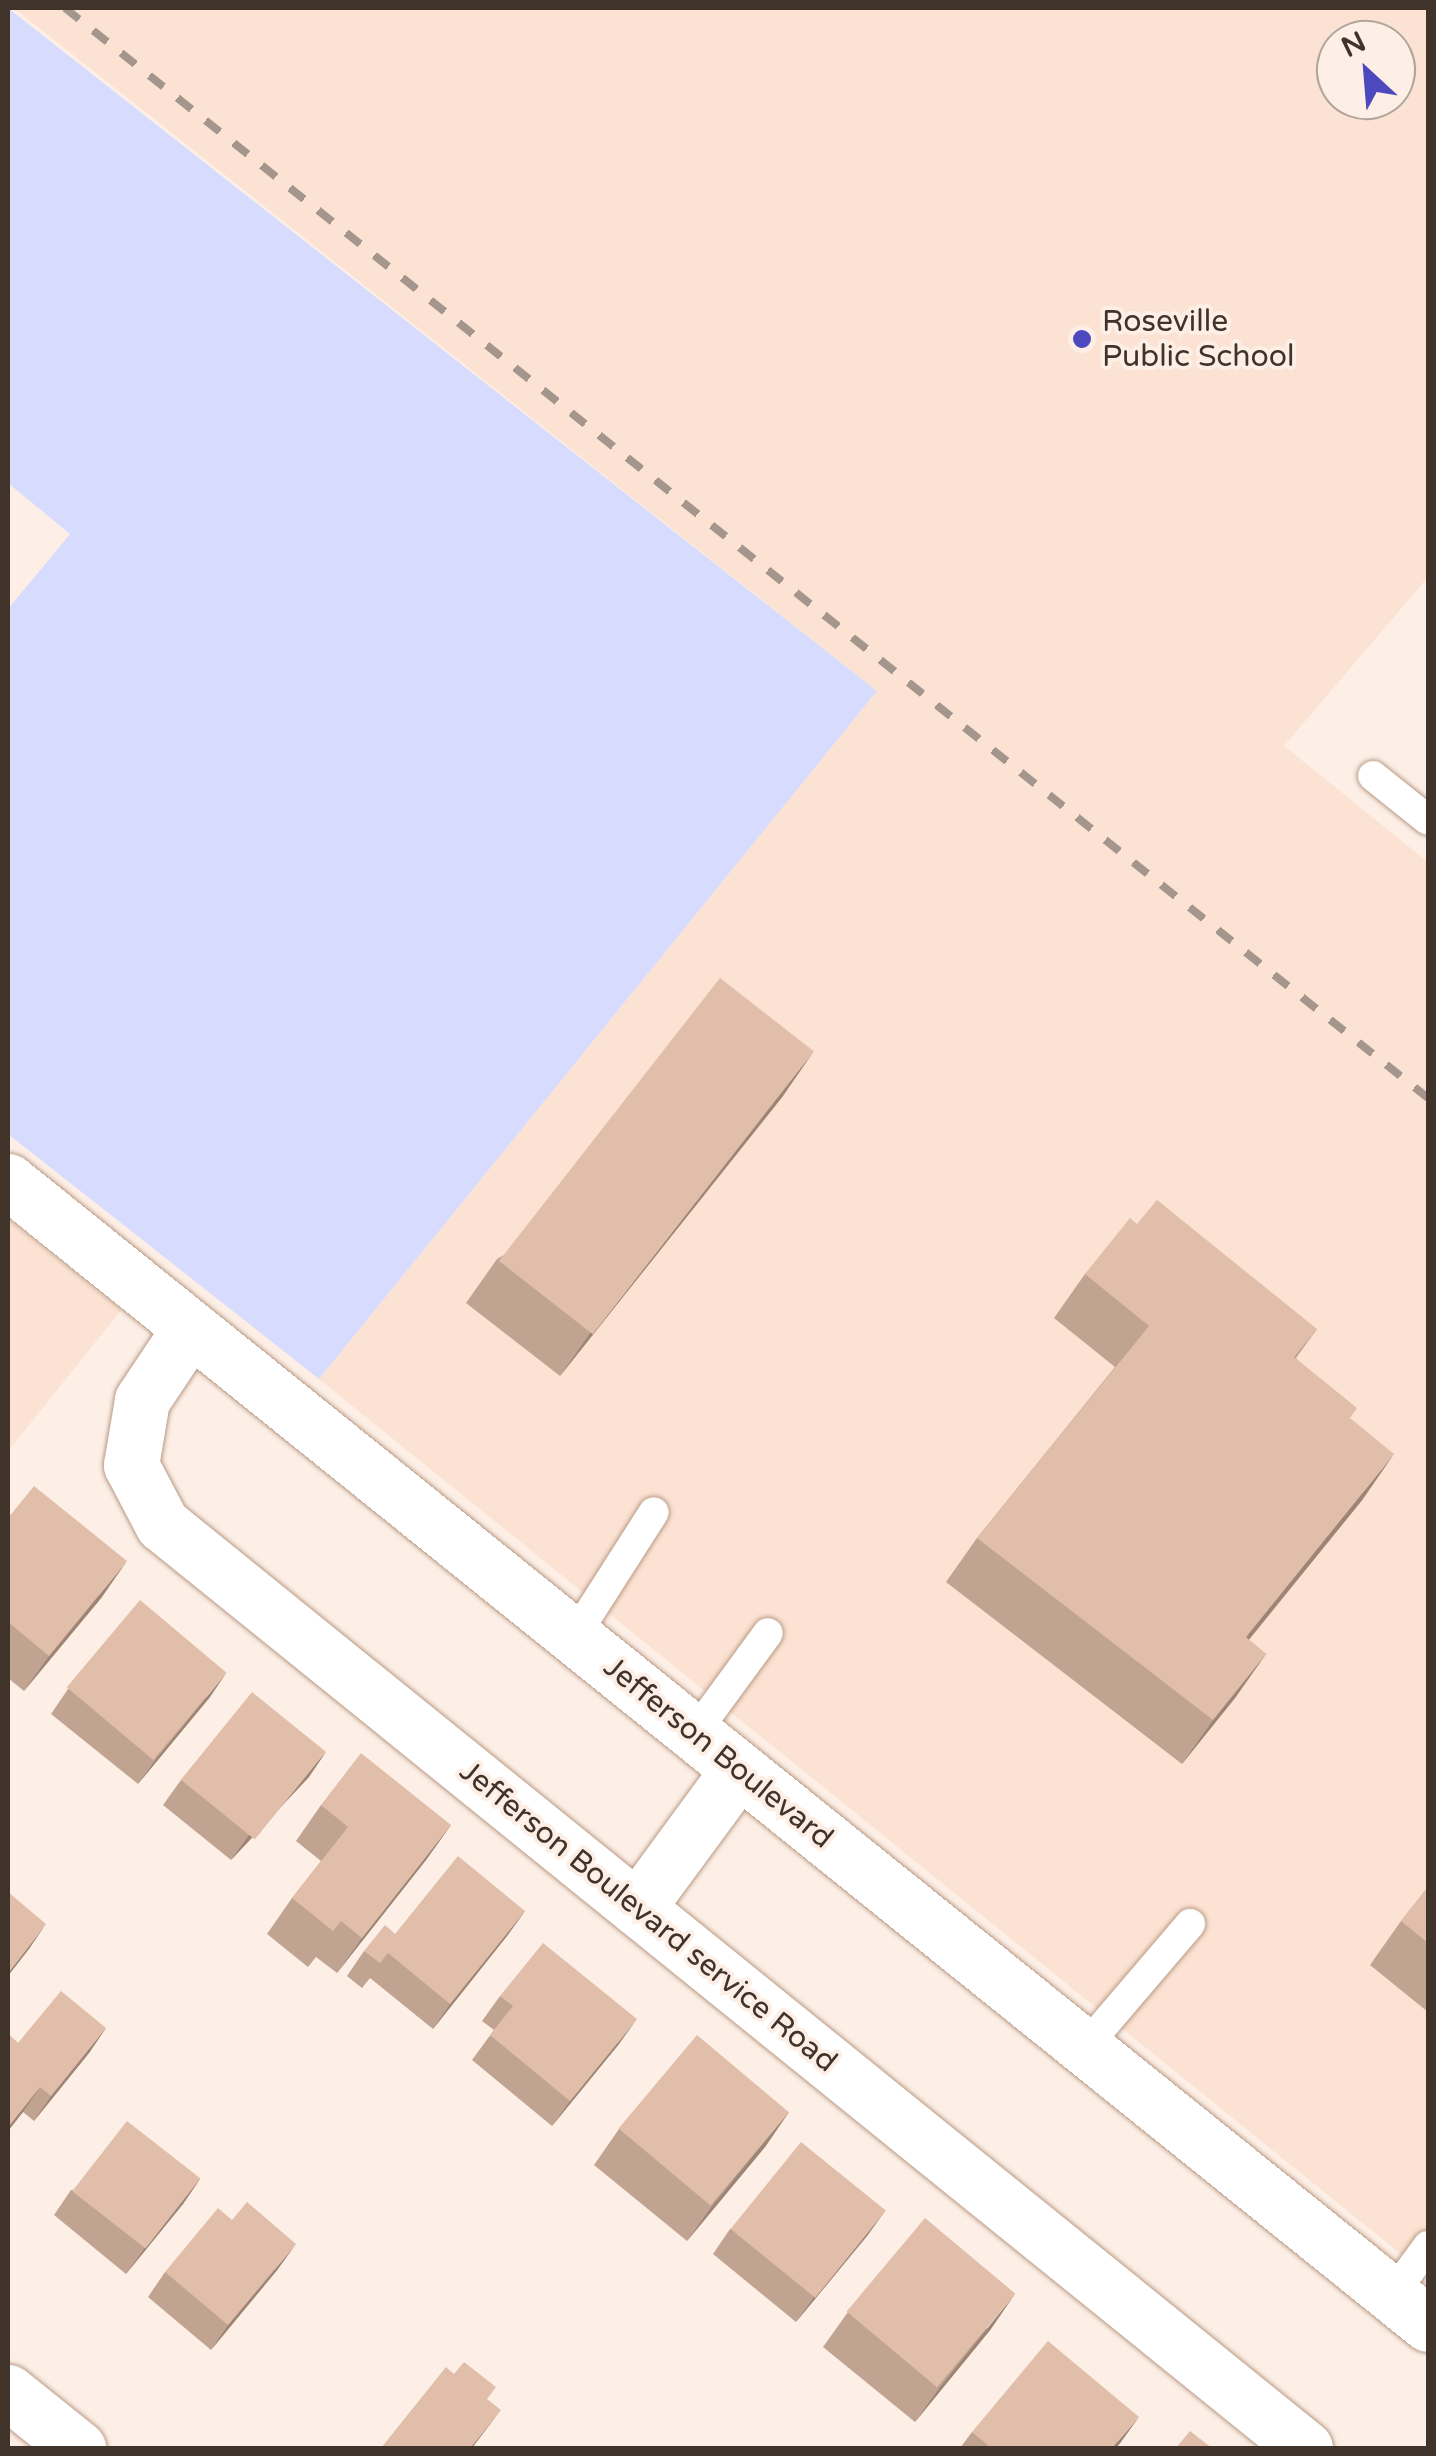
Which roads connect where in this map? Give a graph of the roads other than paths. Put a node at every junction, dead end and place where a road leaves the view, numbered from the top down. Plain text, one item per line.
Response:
1 (1373, 776) dead end
2 (1428, 820) edge
3 (8, 1181) edge
4 (190, 1328) junction
5 (654, 1512) dead end
6 (768, 1634) dead end
7 (574, 1637) junction
8 (694, 1734) junction
9 (739, 1769) junction
10 (637, 1908) junction
11 (1190, 1924) dead end
12 (1084, 2048) junction
13 (1428, 2246) edge
14 (1410, 2309) edge
15 (8, 2392) edge
16 (78, 2448) edge
17 (1305, 2448) edge

1 - 2 lane
3 - 4 street, Jefferson Boulevard
4 - 7 street, Jefferson Boulevard
4 - 10 street, Jefferson Boulevard service Road
5 - 7 lane
6 - 8 lane
7 - 8 street, Jefferson Boulevard
8 - 9 street, Jefferson Boulevard
9 - 10 street
9 - 12 street, Jefferson Boulevard
10 - 17 street, Jefferson Boulevard service Road
11 - 12 lane
12 - 14 street, Jefferson Boulevard
13 - 14 lane
15 - 16 street

